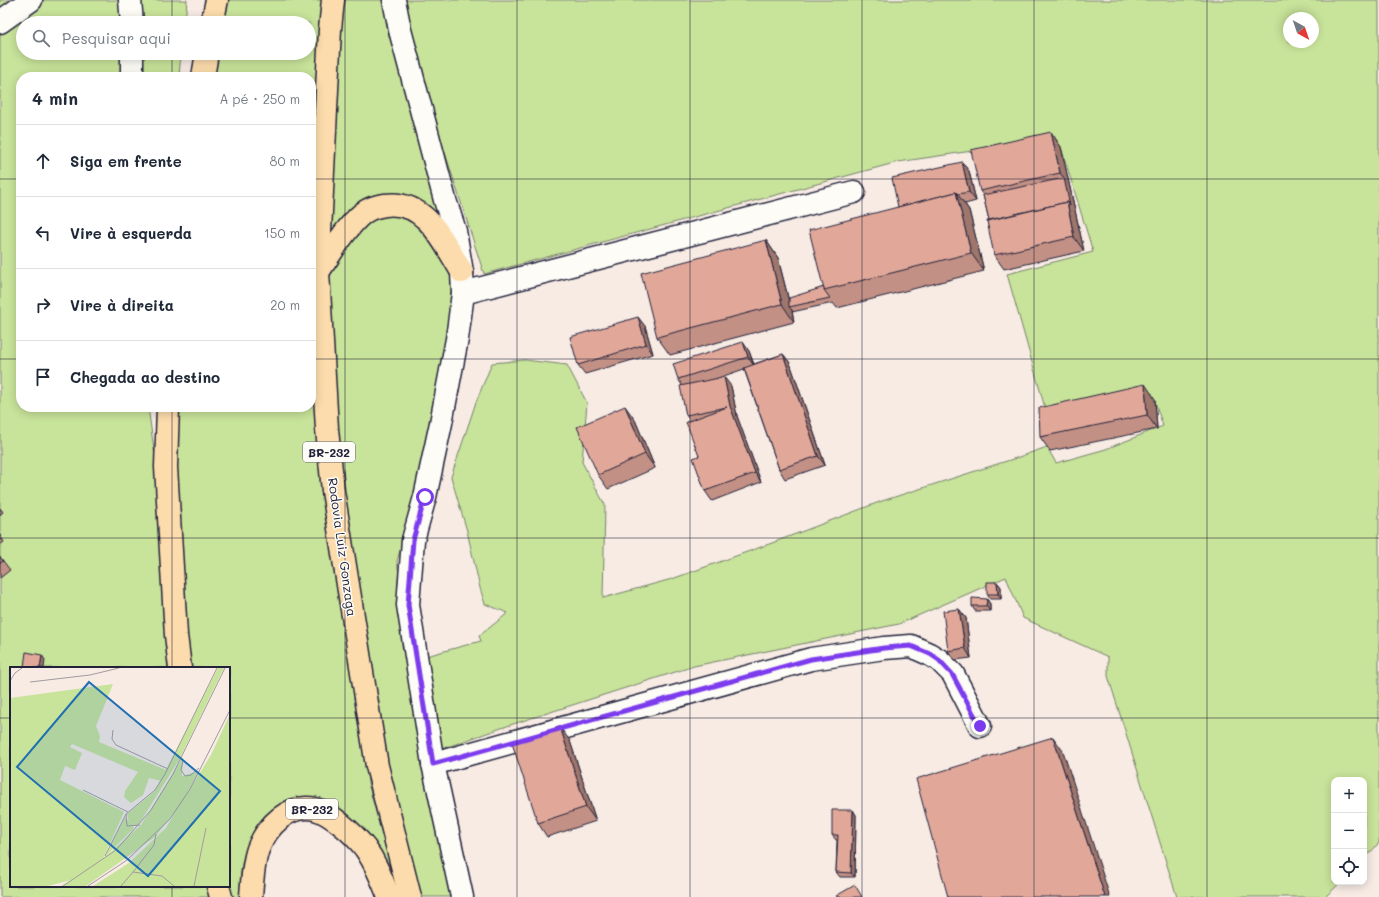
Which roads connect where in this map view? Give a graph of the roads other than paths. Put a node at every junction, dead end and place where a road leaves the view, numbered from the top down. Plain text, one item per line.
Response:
1 (31, 0) edge
2 (130, 0) edge
3 (217, 0) edge
4 (333, 0) edge
5 (394, 0) edge
6 (131, 16) edge
7 (214, 16) edge
8 (0, 22) edge
9 (132, 60) edge
10 (206, 60) edge
11 (132, 72) edge
12 (204, 72) edge
13 (854, 192) dead end
14 (318, 272) junction
15 (462, 282) junction
16 (168, 412) edge
17 (180, 667) edge
18 (980, 726) dead end
19 (433, 764) junction
20 (218, 887) edge
21 (221, 897) edge
22 (251, 897) edge
23 (389, 897) edge
24 (410, 897) edge
25 (462, 897) edge

1 - 8 street
2 - 6 street
3 - 7 highway
4 - 14 highway, Rodovia Luiz Gonzaga / BR-232
5 - 15 street
9 - 11 street
10 - 12 highway
13 - 15 street
14 - 15 highway
14 - 24 highway, Rodovia Luiz Gonzaga / BR-232
15 - 19 street
16 - 17 highway
18 - 19 street
19 - 25 street
20 - 21 highway
22 - 23 highway, BR-232

